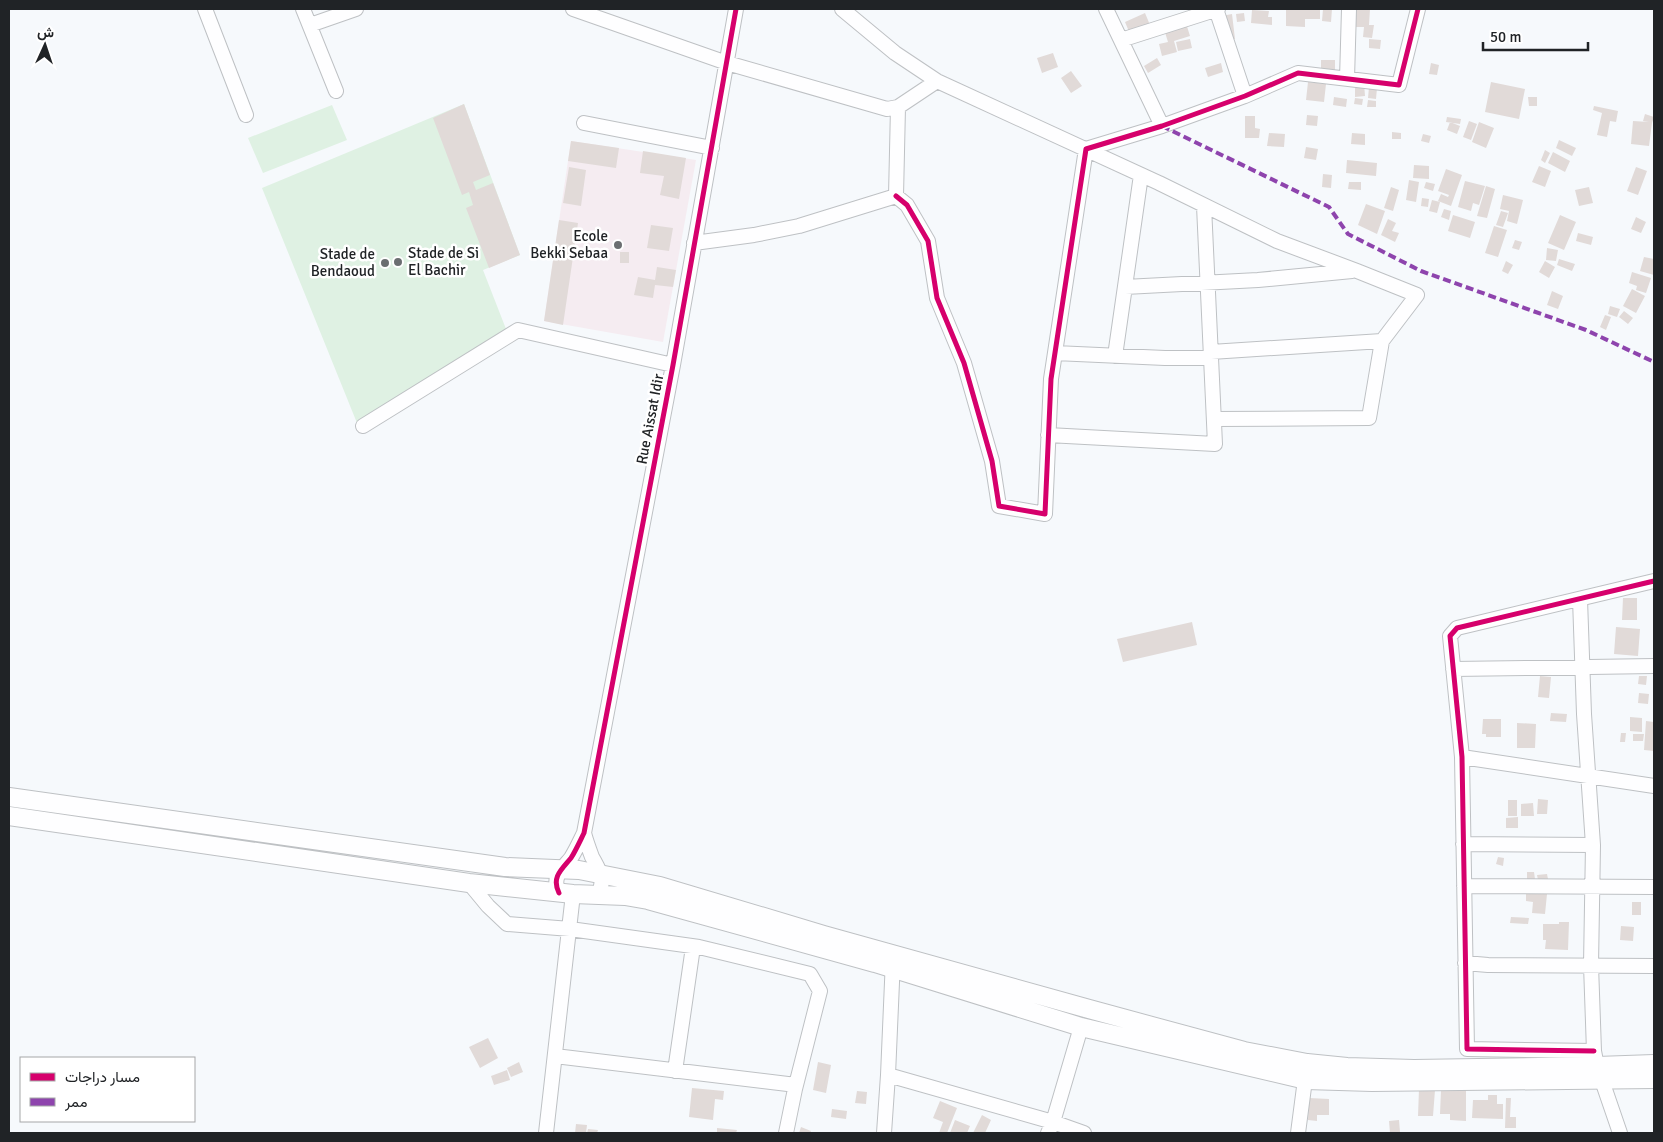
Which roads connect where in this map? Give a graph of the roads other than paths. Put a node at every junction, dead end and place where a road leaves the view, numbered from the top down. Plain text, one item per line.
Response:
1 (205, 9) edge
2 (303, 9) edge
3 (356, 9) edge
4 (573, 9) edge
5 (736, 9) edge
6 (842, 9) edge
7 (1106, 9) edge
8 (1216, 9) edge
9 (1349, 9) edge
10 (1418, 9) edge
11 (607, 14) edge
12 (310, 26) junction
13 (1121, 40) junction
14 (727, 63) junction
15 (1347, 79) junction
16 (937, 80) junction
17 (336, 91) dead end
18 (1246, 96) junction
19 (898, 107) junction
20 (246, 115) dead end
21 (584, 123) dead end
22 (1162, 126) junction
23 (712, 148) junction
24 (1086, 149) junction
25 (1140, 175) junction
26 (896, 196) junction
27 (1204, 206) junction
28 (694, 243) junction
29 (1357, 271) junction
30 (1208, 282) junction
31 (1125, 287) junction
32 (1382, 341) junction
33 (1054, 353) junction
34 (1211, 355) junction
35 (1115, 356) junction
36 (673, 365) junction
37 (1214, 419) junction
38 (363, 426) dead end
39 (1048, 435) junction
40 (1654, 581) edge
41 (1580, 598) junction
42 (1654, 666) edge
43 (1583, 667) junction
44 (1453, 669) junction
45 (1462, 757) junction
46 (1589, 776) junction
47 (1654, 786) edge
48 (9, 796) edge
49 (9, 816) edge
50 (584, 833) junction
51 (1463, 844) junction
52 (1593, 845) junction
53 (560, 870) junction
54 (601, 874) junction
55 (469, 883) junction
56 (1464, 886) junction
57 (1593, 887) junction
58 (1654, 887) edge
59 (566, 894) junction
60 (597, 895) junction
61 (570, 929) junction
62 (693, 946) junction
63 (892, 962) junction
64 (1465, 963) junction
65 (1592, 965) junction
66 (1654, 966) edge
67 (1081, 1027) junction
68 (555, 1056) junction
69 (1654, 1064) edge
70 (1597, 1066) junction
71 (675, 1071) junction
72 (1306, 1072) junction
73 (888, 1076) junction
74 (1654, 1079) edge
75 (796, 1085) junction
76 (1050, 1128) edge
77 (546, 1133) edge
78 (786, 1133) edge
79 (884, 1133) edge
80 (1084, 1133) edge
81 (1298, 1133) edge
82 (1620, 1133) edge

1 - 20 street
2 - 12 street
3 - 12 street
4 - 11 street
5 - 14 street, Rue Aissat Idir
6 - 16 street
7 - 13 street
8 - 13 street
8 - 18 street
9 - 15 street
10 - 15 street
11 - 14 street
12 - 17 street
13 - 22 street
14 - 19 street
14 - 23 street, Rue Aissat Idir
15 - 18 street
16 - 19 street
16 - 24 street
18 - 22 street
19 - 26 street
21 - 23 street
22 - 24 street
23 - 28 street, Rue Aissat Idir
24 - 25 street
24 - 33 street
25 - 27 street
25 - 31 street
26 - 28 street
26 - 39 street
27 - 29 street
27 - 30 street
28 - 36 street, Rue Aissat Idir
29 - 30 street
29 - 32 street
30 - 31 street
30 - 34 street
31 - 35 street
32 - 34 street
32 - 37 street
33 - 35 street
33 - 39 street
34 - 35 street
34 - 37 street
36 - 38 street
36 - 50 street, Rue Aissat Idir
37 - 39 street
40 - 41 street
41 - 43 street
41 - 44 street
42 - 43 street
43 - 44 street
43 - 46 street
44 - 45 street
45 - 46 street
45 - 51 street
46 - 47 street
46 - 52 street
48 - 53 main road
49 - 55 main road
50 - 53 street
50 - 54 street
51 - 52 street
51 - 56 street
52 - 57 street
53 - 54 main road
53 - 59 street
54 - 60 street
54 - 63 main road
55 - 59 main road
55 - 61 street
56 - 57 street
56 - 64 street
57 - 58 street
57 - 65 street
59 - 60 main road
59 - 61 street
60 - 63 main road
61 - 62 street
61 - 68 street
62 - 71 street
62 - 75 street
63 - 67 main road
63 - 72 main road
63 - 73 street
64 - 65 street
64 - 70 street
65 - 66 street
65 - 70 street
67 - 72 main road
67 - 76 street
68 - 71 street
68 - 77 street
69 - 70 main road
70 - 72 main road
70 - 74 main road
70 - 82 street
71 - 75 street
72 - 81 street
73 - 76 street
73 - 79 street
75 - 78 street
76 - 80 street

